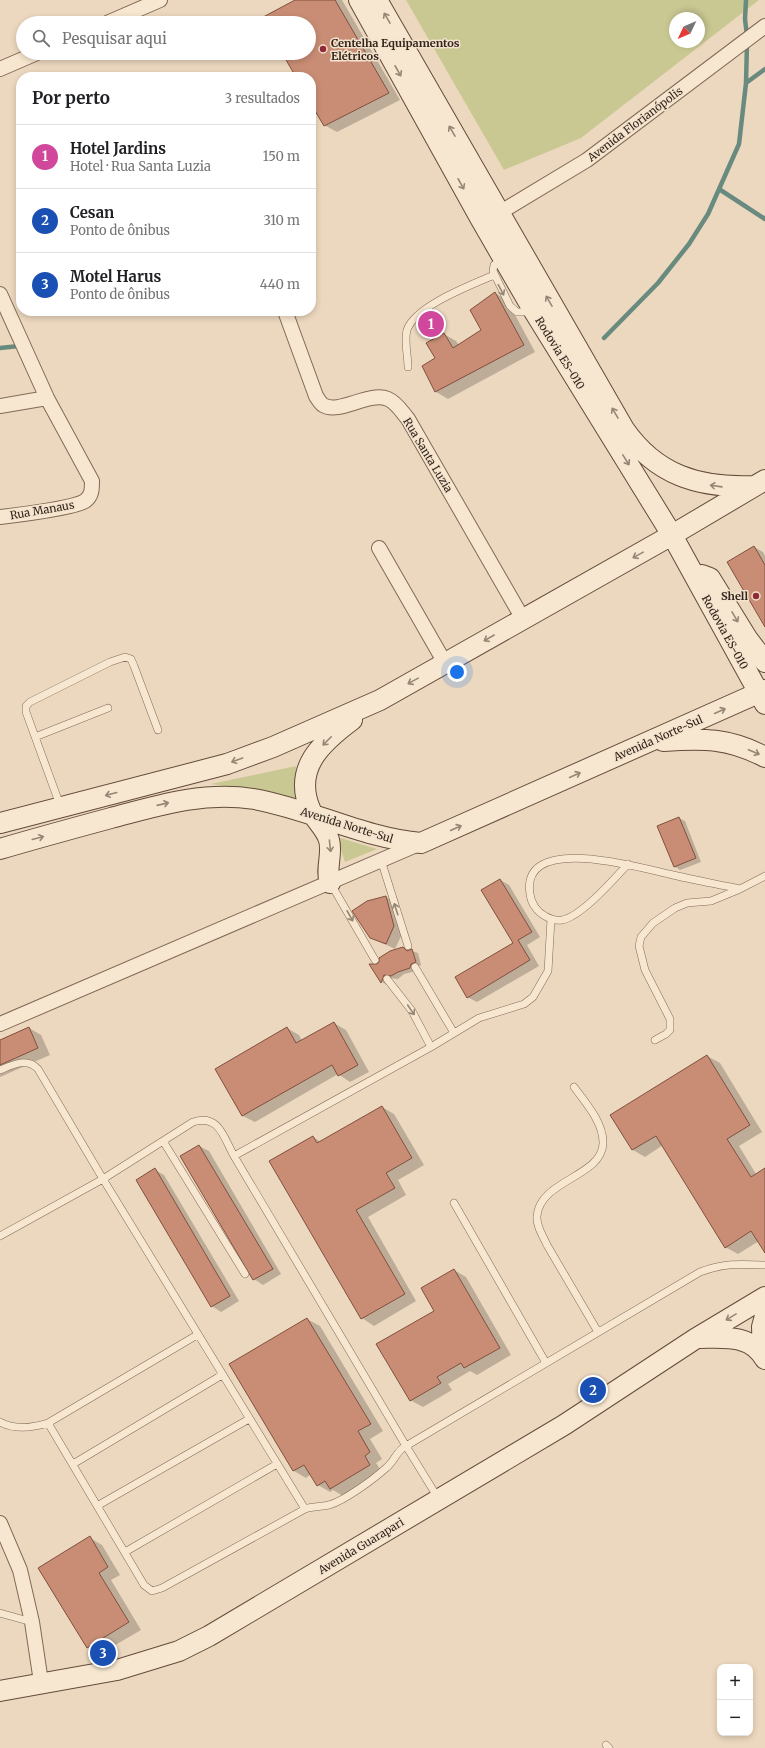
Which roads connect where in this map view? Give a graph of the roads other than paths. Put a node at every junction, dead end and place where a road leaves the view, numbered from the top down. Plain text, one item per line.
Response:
1 (160, 0) edge
2 (359, 0) edge
3 (377, 0) edge
4 (142, 4) edge
5 (120, 16) edge
6 (765, 26) edge
7 (21, 60) edge
8 (0, 69) edge
9 (499, 213) junction
10 (499, 266) junction
11 (0, 294) edge
12 (287, 316) edge
13 (408, 367) dead end
14 (46, 398) junction
15 (0, 406) edge
16 (760, 483) edge
17 (0, 518) edge
18 (672, 536) junction
19 (379, 548) dead end
20 (691, 570) junction
21 (523, 619) junction
22 (765, 662) edge
23 (446, 663) junction
24 (763, 696) edge
25 (380, 700) junction
26 (108, 708) dead end
27 (158, 730) dead end
28 (35, 737) junction
29 (647, 743) junction
30 (765, 757) edge
31 (61, 807) junction
32 (313, 814) junction
33 (1, 821) edge
34 (421, 843) junction
35 (0, 849) edge
36 (381, 860) junction
37 (628, 864) junction
38 (765, 876) edge
39 (330, 882) junction
40 (740, 890) junction
41 (551, 919) junction
42 (408, 946) dead end
43 (376, 960) dead end
44 (415, 967) dead end
45 (387, 979) dead end
46 (0, 1024) edge
47 (454, 1033) junction
48 (655, 1040) dead end
49 (432, 1047) junction
50 (0, 1070) edge
51 (574, 1087) dead end
52 (163, 1141) junction
53 (234, 1156) junction
54 (103, 1179) junction
55 (454, 1203) dead end
56 (0, 1236) edge
57 (765, 1265) edge
58 (245, 1274) dead end
59 (765, 1297) edge
60 (765, 1316) edge
61 (598, 1332) junction
62 (197, 1335) junction
63 (695, 1338) junction
64 (764, 1357) edge
65 (546, 1363) junction
66 (222, 1375) junction
67 (249, 1419) junction
68 (0, 1422) edge
69 (48, 1423) junction
70 (406, 1446) junction
71 (73, 1464) junction
72 (277, 1464) junction
73 (438, 1499) junction
74 (98, 1506) junction
75 (305, 1509) junction
76 (0, 1523) edge
77 (125, 1552) junction
78 (0, 1613) edge
79 (32, 1622) junction
80 (41, 1682) junction
81 (0, 1691) edge

1 - 4 street
2 -> 10 main road, Rodovia ES-010
9 -> 3 main road, Rodovia ES-010
4 - 5 street
6 - 9 street, Avenida Florianópolis
7 - 8 street
16 -> 9 main road, Rodovia ES-010
10 - 13 lane
10 -> 18 main road, Rodovia ES-010
11 - 14 street
12 - 21 street, Rua Santa Luzia
14 - 15 street
14 - 17 street, Rua Manaus
16 - 18 main road
18 - 20 main road, Rodovia ES-010
18 -> 21 main road
19 - 23 street
20 -> 22 main road
20 - 24 main road, Rodovia ES-010
21 -> 23 main road
23 -> 25 main road
29 -> 24 main road, Avenida Norte-Sul
25 -> 31 main road
25 -> 32 main road
26 - 28 lane
27 - 28 lane
28 - 31 lane
29 -> 30 main road
34 -> 29 main road, Avenida Norte-Sul
31 - 33 main road
32 - 34 main road, Avenida Norte-Sul
35 -> 32 main road, Avenida Norte-Sul
32 -> 39 main road
34 - 36 street
36 - 39 street
42 -> 36 lane
37 - 40 lane
37 - 41 lane
37 - 41 lane
38 - 40 lane
39 -> 43 lane
39 - 46 street
40 - 48 lane
41 - 47 lane
44 - 47 lane
45 -> 49 lane
47 - 49 lane
49 - 53 lane
50 - 54 lane
51 - 61 lane
52 - 53 lane
52 - 54 lane
52 - 58 lane
53 - 70 lane
54 - 56 lane
54 - 62 lane
55 - 65 lane
57 - 61 lane
59 -> 63 main road, Avenida Guarapari
60 - 64 main road
61 - 65 lane
62 - 66 lane
62 - 69 lane
63 - 64 main road
63 - 73 main road, Avenida Guarapari
65 - 70 lane
66 - 67 lane
66 - 71 lane
67 - 72 lane
67 - 74 lane
68 - 69 lane
69 - 71 lane
70 - 73 lane
70 - 75 lane
71 - 74 lane
72 - 75 lane
72 - 77 lane
73 - 80 main road, Avenida Guarapari
74 - 77 lane
75 - 77 lane
76 - 79 street
78 - 79 lane
79 - 80 street
80 - 81 main road, Avenida Guarapari

